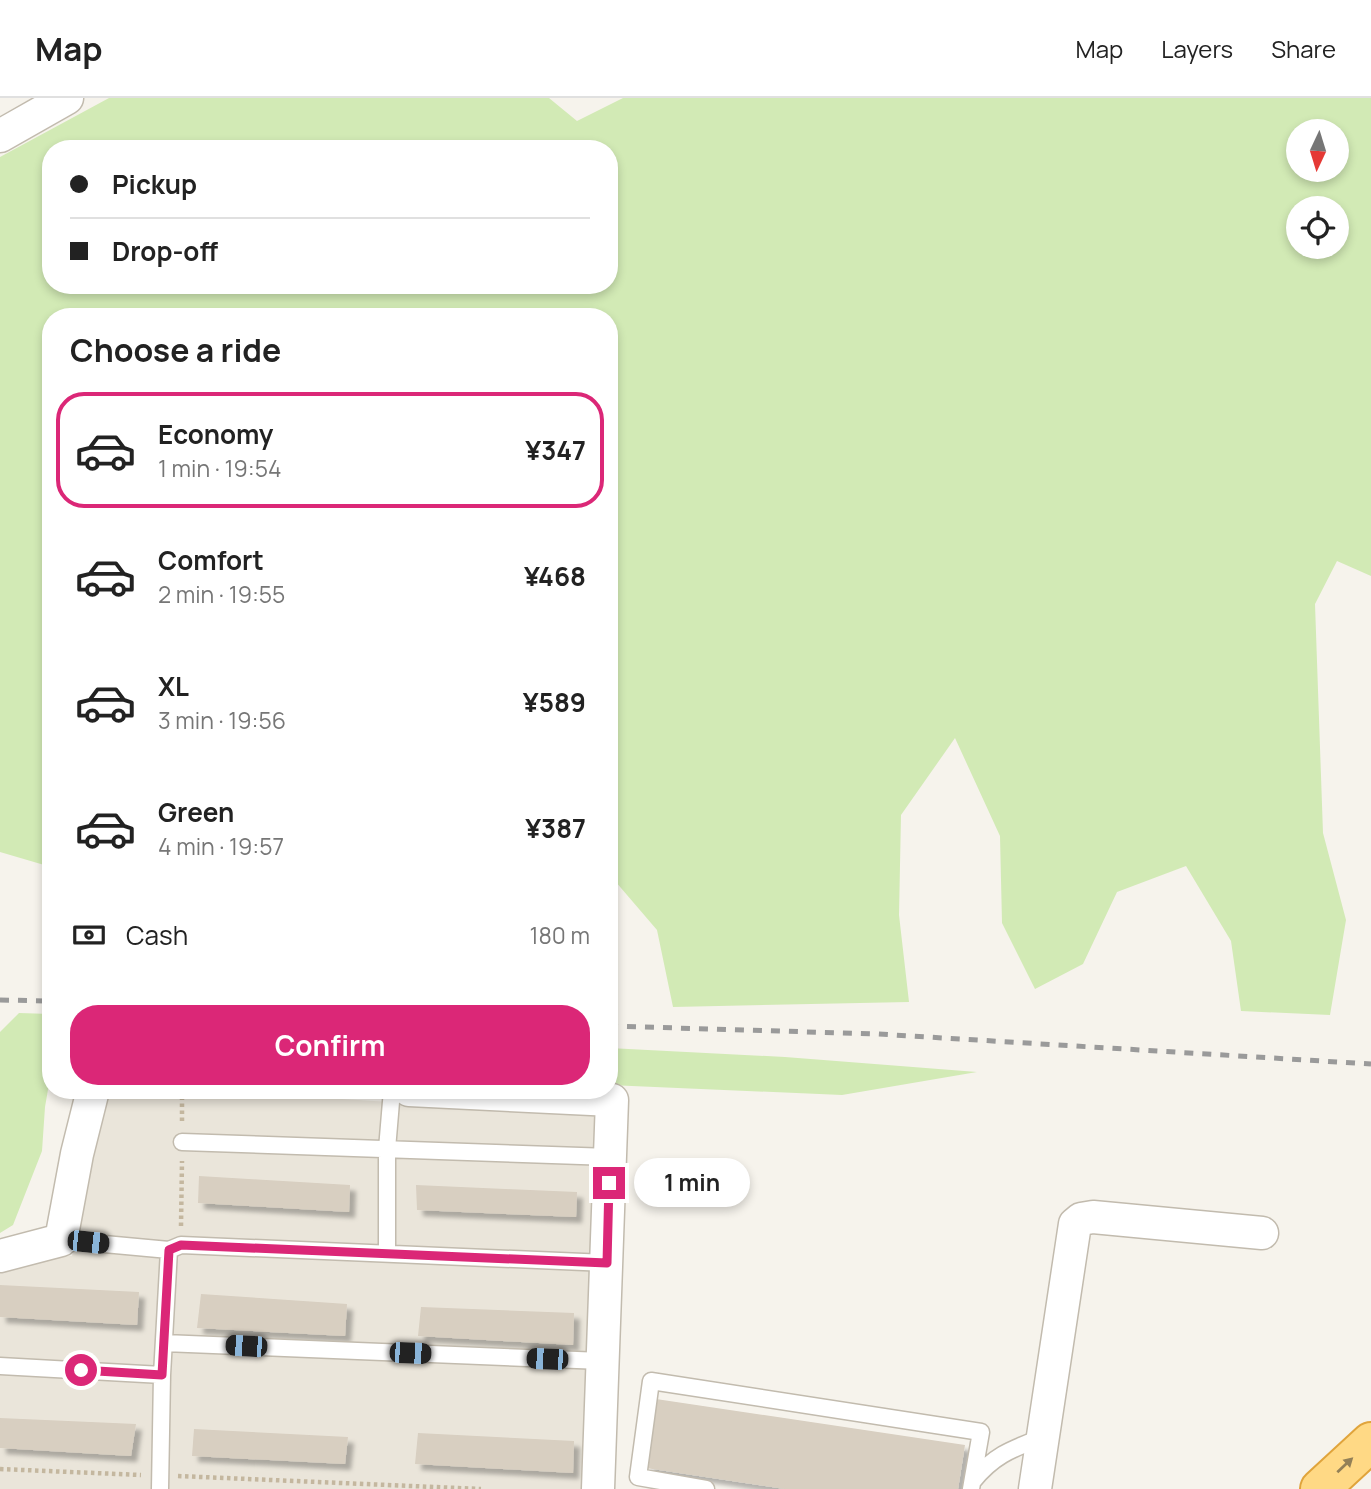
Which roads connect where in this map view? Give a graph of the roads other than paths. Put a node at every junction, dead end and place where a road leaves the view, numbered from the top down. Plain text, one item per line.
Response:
1 (67, 98) edge
2 (0, 136) edge
3 (91, 1099) edge
4 (391, 1099) edge
5 (592, 1099) edge
6 (182, 1142) road end
7 (387, 1149) junction
8 (610, 1157) junction
9 (1262, 1233) dead end
10 (61, 1240) junction
11 (175, 1247) junction
12 (387, 1252) junction
13 (0, 1256) edge
14 (607, 1263) junction
15 (164, 1343) junction
16 (602, 1361) junction
17 (0, 1366) edge
18 (162, 1375) junction
19 (1043, 1437) junction
20 (1371, 1442) edge
21 (161, 1482) edge
22 (972, 1485) edge
23 (598, 1489) edge
24 (706, 1489) edge
25 (1035, 1489) edge
26 (1320, 1489) edge

1 - 2 street
3 - 10 street
4 - 7 lane
5 - 8 street
6 - 7 lane
7 - 8 lane
7 - 12 lane
8 - 14 street
9 - 19 street
10 - 11 lane
10 - 13 street
11 - 12 lane
11 - 15 lane
12 - 14 lane
14 - 16 street
15 - 16 lane
15 - 18 lane
16 - 23 street
17 - 18 lane
18 - 21 lane
19 - 22 lane
19 - 25 street
26 -> 20 highway
22 - 24 lane

